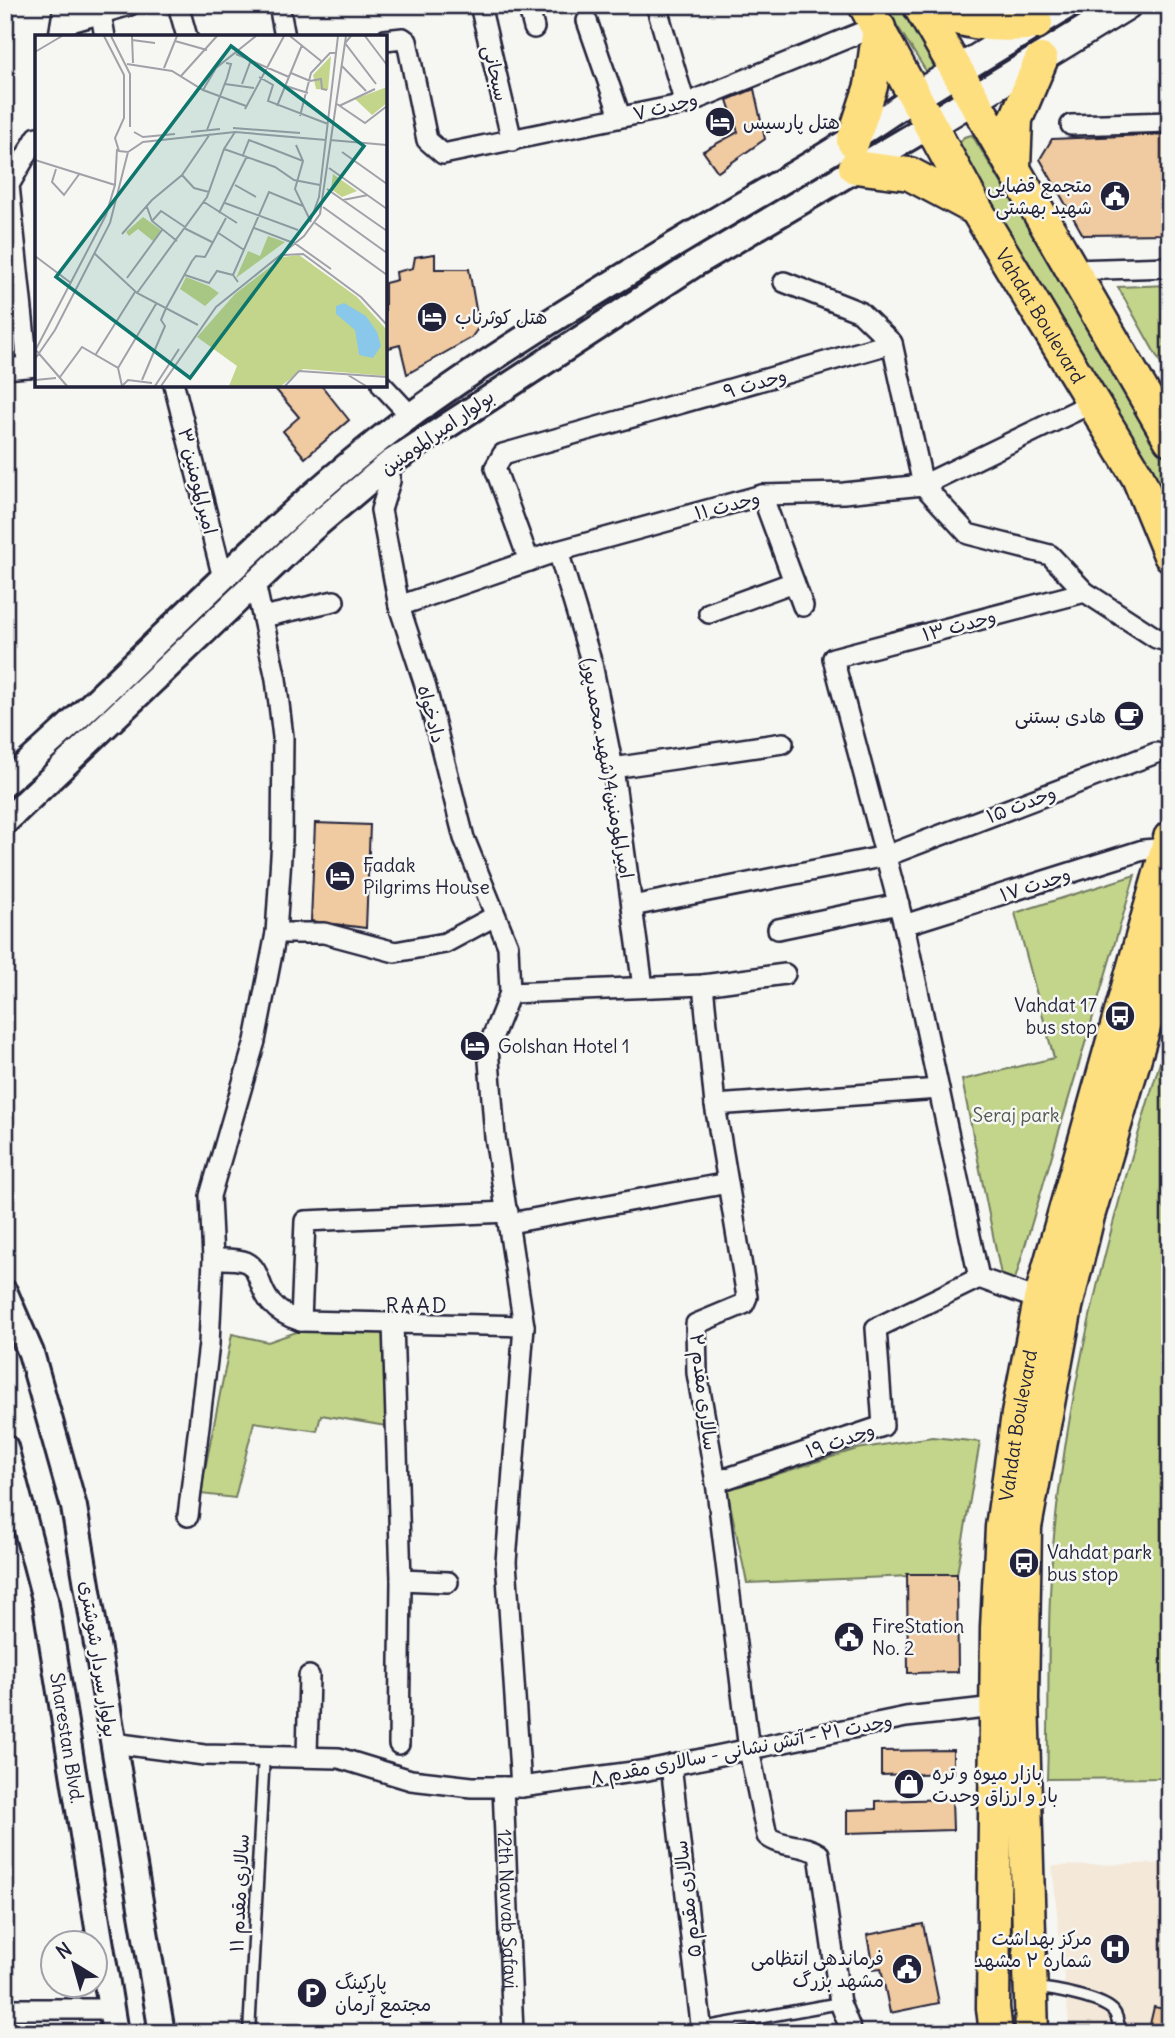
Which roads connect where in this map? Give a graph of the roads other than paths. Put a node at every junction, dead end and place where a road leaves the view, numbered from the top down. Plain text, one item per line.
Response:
1 (130, 5) edge
2 (178, 5) edge
3 (279, 5) edge
4 (480, 5) edge
5 (528, 5) edge
6 (656, 5) edge
7 (1065, 5) edge
8 (1127, 5) edge
9 (920, 7) edge
10 (101, 14) junction
11 (587, 20) dead end
12 (874, 20) edge
13 (61, 22) edge
14 (1036, 23) junction
15 (534, 28) dead end
16 (106, 35) edge
17 (186, 35) edge
18 (285, 35) edge
19 (387, 40) edge
20 (1041, 60) junction
21 (958, 71) junction
22 (916, 96) junction
23 (974, 100) junction
24 (685, 104) junction
25 (621, 116) junction
26 (1170, 122) edge
27 (931, 125) junction
28 (1071, 125) dead end
29 (35, 140) edge
30 (512, 141) junction
31 (854, 154) junction
32 (1014, 169) junction
33 (976, 209) junction
34 (1170, 267) edge
35 (1072, 270) junction
36 (784, 282) dead end
37 (892, 343) junction
38 (33, 366) edge
39 (5, 369) edge
40 (175, 387) edge
41 (384, 387) edge
42 (1158, 395) edge
43 (1092, 402) junction
44 (411, 416) junction
45 (1170, 439) edge
46 (390, 463) junction
47 (923, 485) junction
48 (762, 495) junction
49 (339, 506) junction
50 (380, 510) junction
51 (558, 551) junction
52 (1170, 555) edge
53 (529, 561) junction
54 (223, 578) junction
55 (794, 582) junction
56 (255, 583) junction
57 (1086, 592) junction
58 (334, 601) dead end
59 (399, 606) junction
60 (803, 606) dead end
61 (709, 612) dead end
62 (263, 617) junction
63 (1170, 642) edge
64 (783, 743) dead end
65 (1156, 753) dead end
66 (613, 768) junction
67 (5, 783) edge
68 (5, 822) edge
69 (1169, 845) edge
70 (886, 856) junction
71 (899, 904) junction
72 (632, 906) junction
73 (495, 916) junction
74 (904, 925) junction
75 (778, 929) dead end
76 (276, 933) junction
77 (1170, 939) edge
78 (1165, 965) edge
79 (785, 974) dead end
80 (703, 985) junction
81 (643, 987) junction
82 (510, 993) junction
83 (939, 1088) junction
84 (715, 1105) junction
85 (728, 1183) junction
86 (509, 1217) junction
87 (212, 1259) junction
88 (979, 1278) junction
89 (5, 1293) edge
90 (1040, 1300) junction
91 (301, 1321) junction
92 (393, 1323) junction
93 (524, 1326) junction
94 (5, 1447) edge
95 (716, 1482) junction
96 (188, 1516) dead end
97 (401, 1580) junction
98 (448, 1582) dead end
99 (309, 1676) dead end
100 (995, 1707) junction
101 (113, 1743) junction
102 (399, 1744) dead end
103 (749, 1750) junction
104 (264, 1755) junction
105 (307, 1755) junction
106 (671, 1765) junction
107 (512, 1787) junction
108 (1029, 1994) junction
109 (839, 2003) junction
110 (5, 2009) edge
111 (113, 2021) edge
112 (993, 2025) edge
113 (702, 2031) edge
114 (162, 2033) edge
115 (249, 2033) edge
116 (513, 2033) edge
117 (852, 2033) edge
118 (1032, 2033) edge
119 (1038, 2033) edge
120 (1120, 2033) edge

1 - 10 street
2 - 17 street
3 - 18 street
4 - 30 street, سبحانی
5 - 15 street
6 - 24 street
7 - 14 main road
8 - 20 main road
9 - 14 main road
9 - 21 main road
10 - 13 street
10 - 16 street
11 - 25 street
12 - 22 main road, Vahdat Boulevard
12 - 24 street, وحدت ۷
12 - 31 main road
14 - 21 main road
19 - 30 street, وحدت ۷
20 - 23 main road
20 - 32 main road
21 - 22 main road
21 - 23 main road
22 - 27 main road, Vahdat Boulevard
22 - 31 street, بولوار امیرالمومنین
23 - 27 main road
23 - 32 main road
24 - 25 street, وحدت ۷
25 - 30 street, وحدت ۷
26 - 28 street
27 - 31 street, بولوار امیرالمومنین
27 - 33 main road, Vahdat Boulevard
29 - 38 street
31 - 33 main road
31 - 44 street, بولوار امیرالمومنین
31 - 46 street, بولوار امیرالمومنین
32 - 35 main road
33 - 43 main road, Vahdat Boulevard
34 - 35 street
35 - 42 main road
36 - 37 street
37 - 47 street
37 - 53 street, وحدت ۹
38 - 39 street
40 - 54 street, امیرالمومنین ۳
41 - 44 street
42 - 45 main road
43 - 47 street, وحدت ۱۱
43 - 52 main road, Vahdat Boulevard
44 - 54 street, بولوار امیرالمومنین
46 - 49 street, بولوار امیرالمومنین
46 - 50 street
47 - 48 street, وحدت ۱۱
47 - 57 street
48 - 51 street, وحدت ۱۱
48 - 55 street
49 - 50 street
49 - 56 street, بولوار امیرالمومنین
50 - 59 street, دادخواه
51 - 53 street, وحدت ۱۱
51 - 66 street, امیرالمومنین4(شهید محمدپور)
53 - 59 street, وحدت ۱۱
54 - 67 street, بولوار امیرالمومنین
55 - 60 street
55 - 61 street
56 - 62 street
56 - 68 street, بولوار امیرالمومنین
57 - 63 street
57 - 70 street, وحدت ۱۳
58 - 62 street
59 - 73 street, دادخواه
62 - 76 street
64 - 66 street
65 - 70 street, وحدت ۱۵
66 - 72 street, امیرالمومنین4(شهید محمدپور)
69 - 74 street, وحدت ۱۷
69 - 90 main road, Vahdat Boulevard
70 - 71 street
70 - 72 street, وحدت ۱۵
71 - 74 street
71 - 75 street
72 - 81 street, امیرالمومنین4(شهید محمدپور)
73 - 76 street
73 - 82 street, دادخواه
74 - 83 street
76 - 87 street
77 - 78 main road, Vahdat Boulevard
78 - 108 main road, Vahdat Boulevard
79 - 80 street
80 - 81 street
80 - 84 street, سالاری مقدم ۲
81 - 82 street
82 - 86 street, 12th Navvab Safavi
83 - 84 street
83 - 88 street
84 - 85 street, سالاری مقدم ۲
85 - 86 street
85 - 95 street, سالاری مقدم ۲
86 - 91 street
86 - 93 street, 12th Navvab Safavi
87 - 91 street
87 - 96 street
88 - 90 street
88 - 95 street, وحدت ۱۹
89 - 101 street, بولوار سردار شوشتری
90 - 100 main road, Vahdat Boulevard
91 - 92 street
92 - 93 street
92 - 97 street
93 - 107 street, 12th Navvab Safavi
94 - 111 street, Sharestan Blvd.
95 - 103 street, سالاری مقدم ۲
97 - 98 street
97 - 102 street
99 - 105 street
100 - 103 street, وحدت ۲۱ - آتش نشانی - سالاری مقدم ۸
100 - 112 main road, Vahdat Boulevard
101 - 104 street, وحدت ۲۱ - آتش نشانی - سالاری مقدم ۸
101 - 114 street, بولوار سردار شوشتری
103 - 106 street, وحدت ۲۱ - آتش نشانی - سالاری مقدم ۸
103 - 109 street, سالاری مقدم ۲
104 - 105 street, وحدت ۲۱ - آتش نشانی - سالاری مقدم ۸
104 - 115 lane, سالاری مقدم ۱۱
105 - 107 street, وحدت ۲۱ - آتش نشانی - سالاری مقدم ۸
106 - 107 street, وحدت ۲۱ - آتش نشانی - سالاری مقدم ۸
106 - 113 street, سالاری مقدم ۵
107 - 116 street, 12th Navvab Safavi
108 - 118 main road, Vahdat Boulevard
108 - 119 main road
108 - 120 lane
109 - 113 lane
109 - 117 street
110 - 111 street

